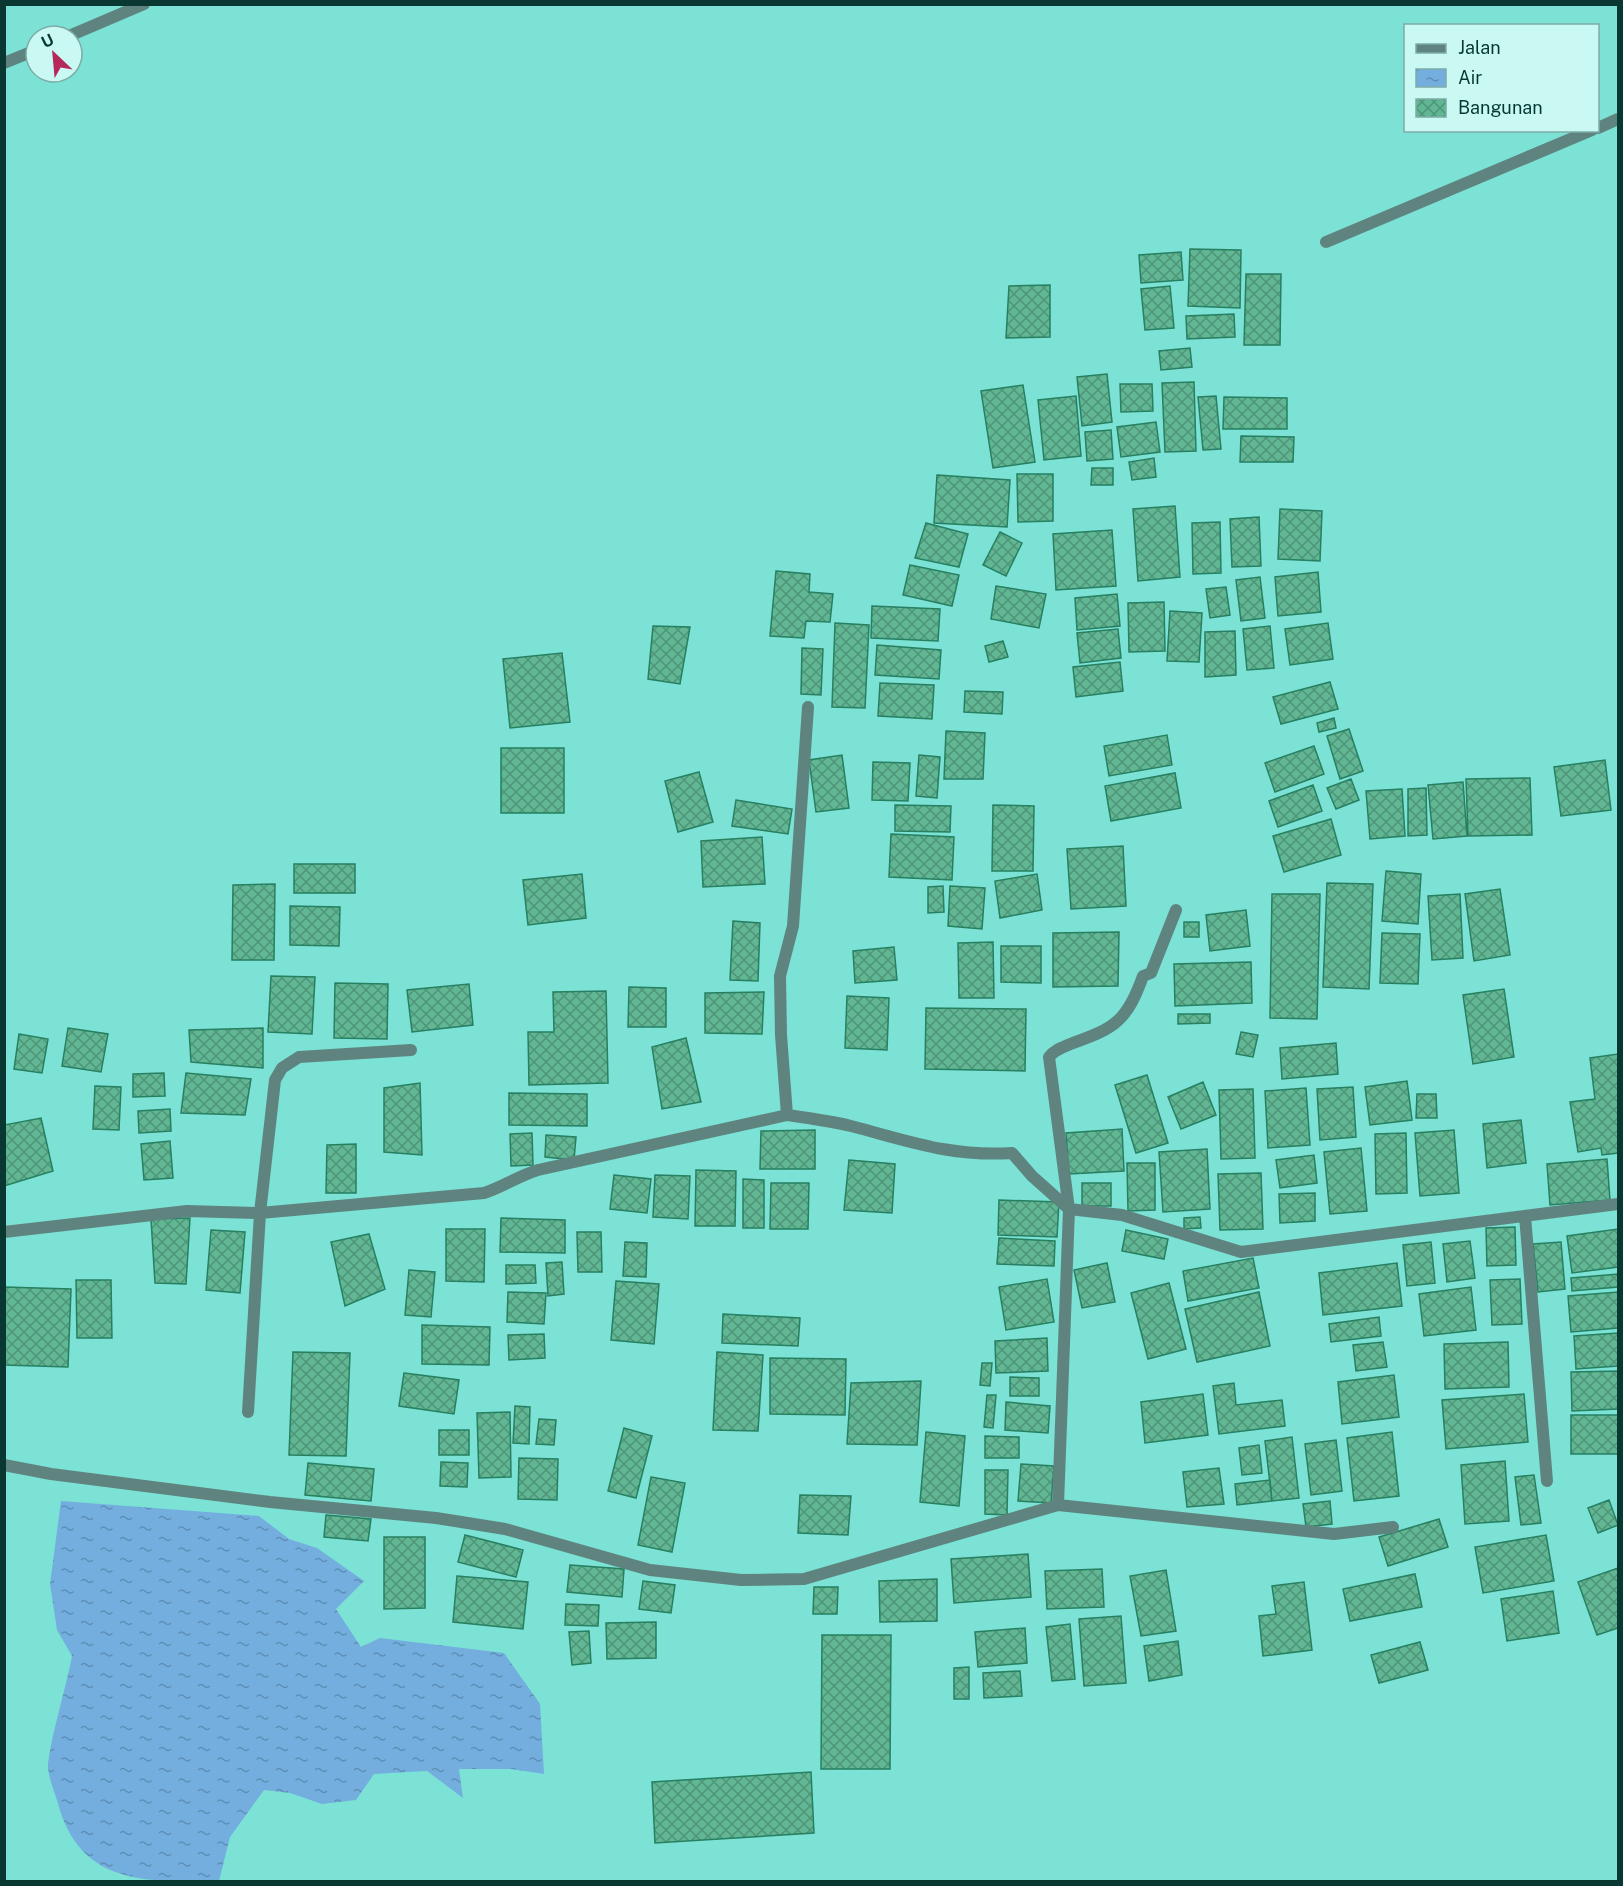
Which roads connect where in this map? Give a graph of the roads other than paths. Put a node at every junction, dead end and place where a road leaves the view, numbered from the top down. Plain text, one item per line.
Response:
1 (144, 4) edge
2 (84, 30) edge
3 (24, 55) edge
4 (4, 63) edge
5 (1618, 119) edge
6 (1599, 128) edge
7 (1587, 132) edge
8 (1326, 242) dead end
9 (808, 707) dead end
10 (1176, 910) dead end
11 (411, 1050) dead end
12 (787, 1115) junction
13 (1618, 1204) edge
14 (1069, 1209) junction
15 (260, 1213) junction
16 (1525, 1216) junction
17 (4, 1232) edge
18 (248, 1412) dead end
19 (4, 1465) edge
20 (1547, 1481) dead end
21 (1058, 1506) junction
22 (1394, 1527) dead end

1 - 2 street
3 - 4 street
5 - 6 street
7 - 8 street
9 - 12 street
10 - 14 street
11 - 15 street
12 - 14 street
12 - 15 street
13 - 16 street
14 - 16 street
14 - 21 street
15 - 17 street
15 - 18 street
16 - 20 street
19 - 21 street
21 - 22 street

